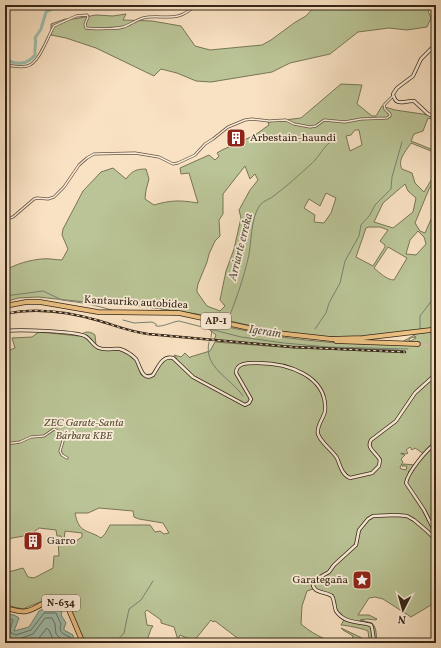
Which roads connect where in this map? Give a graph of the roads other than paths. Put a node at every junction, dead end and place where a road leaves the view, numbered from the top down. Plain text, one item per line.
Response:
1 (195, 5) edge
2 (436, 44) edge
3 (5, 65) edge
4 (393, 96) junction
5 (436, 117) edge
6 (5, 219) edge
7 (5, 307) edge
8 (431, 330) dead end
9 (5, 331) edge
10 (418, 344) tunnel mouth
11 (436, 374) edge
12 (436, 443) edge
13 (5, 444) edge
14 (67, 458) dead end
15 (436, 534) edge
16 (436, 540) edge
17 (5, 608) edge
18 (83, 643) edge
19 (375, 643) edge

1 - 3 street
2 - 4 main road
4 - 5 main road
4 - 6 street
7 - 8 highway, Kantauriko autobidea / AP-1
7 - 10 highway, Kantauriko autobidea / AP-1
9 - 11 main road
12 - 15 main road
13 - 14 street
16 - 19 main road
17 - 18 highway, N-634

